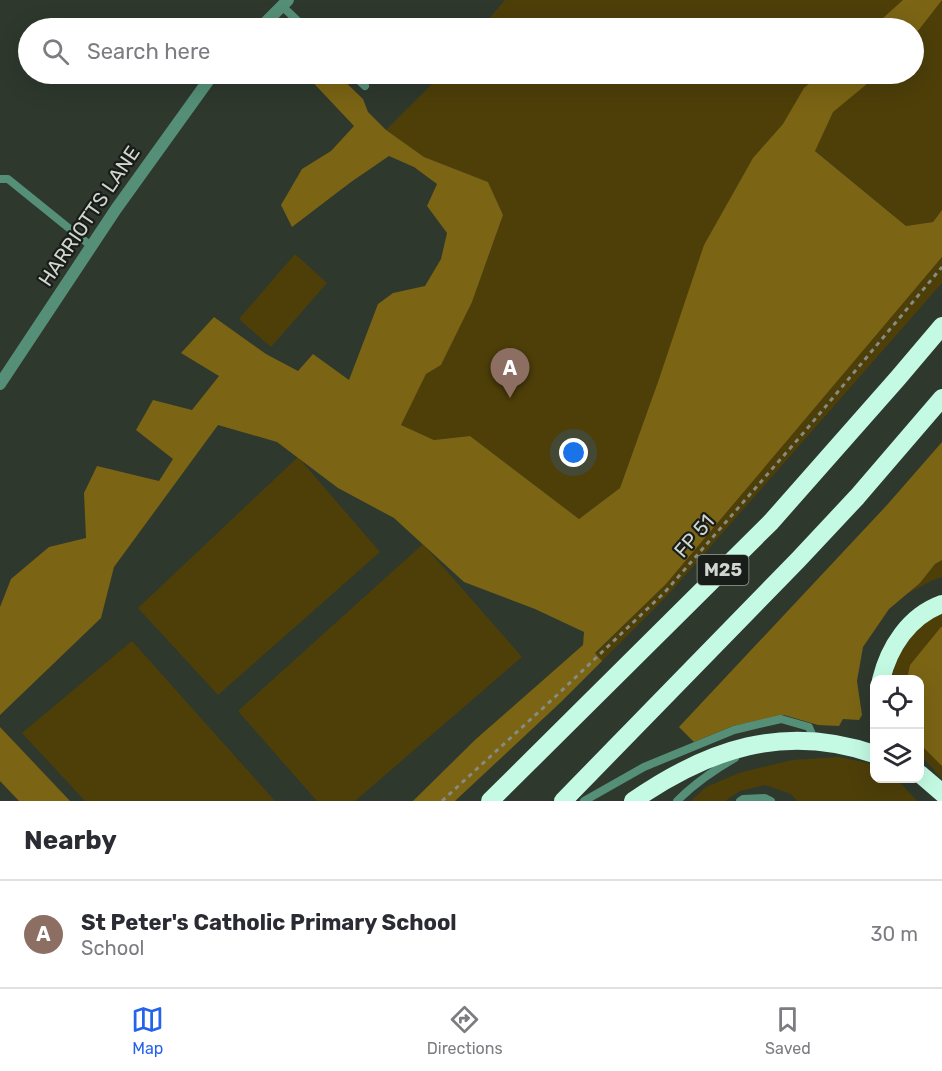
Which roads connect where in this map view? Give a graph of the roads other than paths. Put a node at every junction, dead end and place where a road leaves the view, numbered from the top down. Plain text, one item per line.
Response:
1 (282, 2) edge
2 (268, 18) edge
3 (296, 18) edge
4 (206, 84) edge
5 (0, 179) edge
6 (91, 246) junction
7 (942, 326) edge
8 (0, 384) edge
9 (942, 398) edge
10 (942, 604) edge
11 (882, 675) edge
12 (815, 741) junction
13 (760, 744) junction
14 (870, 753) edge
15 (930, 783) edge
16 (490, 801) edge
17 (564, 801) edge
18 (584, 801) edge
19 (633, 801) edge
20 (677, 801) edge
21 (740, 801) edge
22 (771, 801) edge
23 (933, 801) edge

1 - 2 street
1 - 3 lane
4 - 6 street, HARRIOTTS LANE
5 - 6 lane
6 - 8 street, HARRIOTTS LANE
7 - 16 highway, M25
9 - 17 highway, M25
10 - 11 highway
12 - 13 highway
12 - 14 highway
12 - 18 lane
13 - 19 highway
13 - 20 lane
15 - 23 highway
21 - 22 lane

